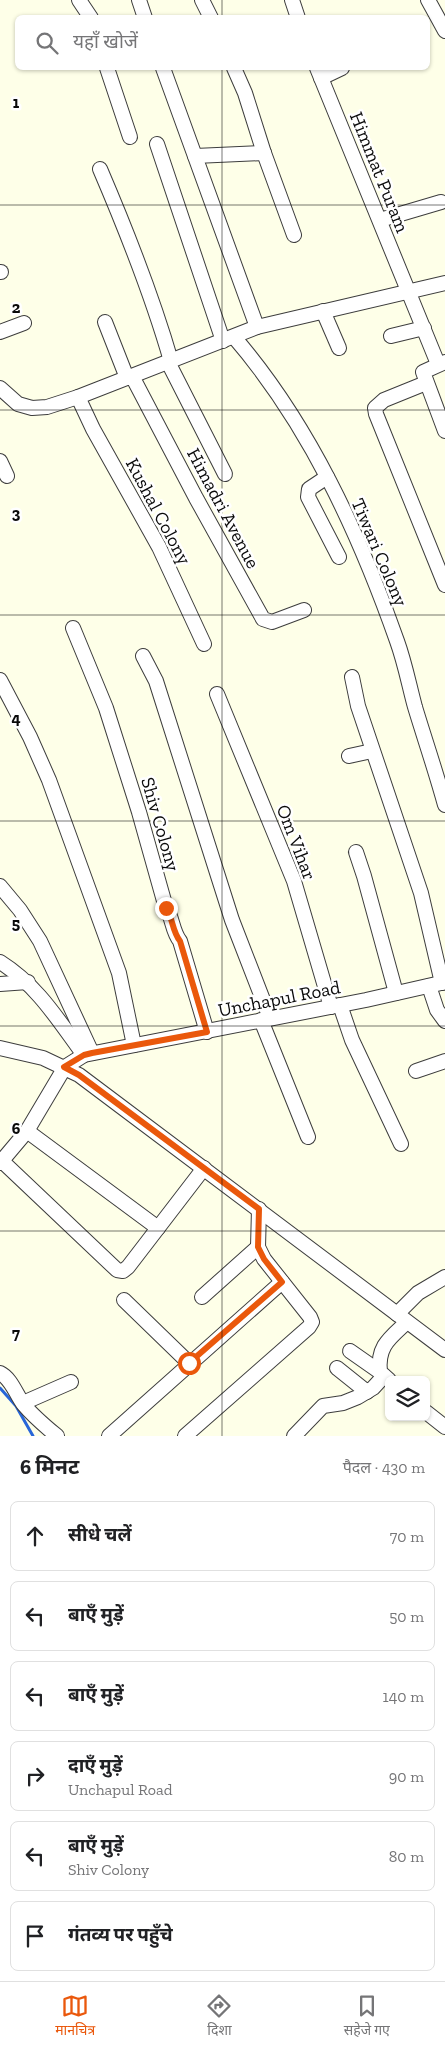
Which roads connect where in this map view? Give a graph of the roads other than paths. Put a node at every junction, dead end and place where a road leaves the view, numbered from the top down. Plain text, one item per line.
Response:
1 (79, 0) edge
2 (139, 0) edge
3 (202, 0) edge
4 (428, 0) edge
5 (295, 1) edge
6 (89, 15) edge
7 (144, 15) edge
8 (210, 15) edge
9 (297, 15) edge
10 (445, 31) edge
11 (108, 70) edge
12 (164, 70) edge
13 (235, 70) edge
14 (333, 70) edge
15 (319, 73) edge
16 (130, 137) dead end
17 (157, 144) dead end
18 (264, 154) junction
19 (195, 156) junction
20 (100, 169) dead end
21 (441, 202) dead end
22 (380, 220) junction
23 (294, 235) dead end
24 (445, 283) edge
25 (409, 292) junction
26 (323, 311) junction
27 (105, 322) dead end
28 (24, 323) dead end
29 (257, 327) junction
30 (424, 328) junction
31 (0, 332) edge
32 (391, 336) dead end
33 (228, 338) junction
34 (339, 348) dead end
35 (170, 362) junction
36 (442, 363) edge
37 (130, 377) junction
38 (426, 383) junction
39 (0, 388) edge
40 (78, 397) junction
41 (445, 431) edge
42 (0, 461) edge
43 (225, 474) dead end
44 (7, 476) dead end
45 (327, 477) junction
46 (338, 556) dead end
47 (445, 585) edge
48 (304, 610) dead end
49 (73, 628) dead end
50 (204, 644) dead end
51 (143, 656) dead end
52 (352, 677) dead end
53 (0, 680) edge
54 (217, 694) dead end
55 (372, 751) junction
56 (349, 756) dead end
57 (445, 805) edge
58 (356, 852) dead end
59 (0, 886) edge
60 (0, 962) edge
61 (28, 982) junction
62 (439, 983) edge
63 (0, 984) edge
64 (396, 994) junction
65 (336, 1006) junction
66 (265, 1019) junction
67 (445, 1021) edge
68 (207, 1032) junction
69 (134, 1045) junction
70 (0, 1048) edge
71 (88, 1054) junction
72 (445, 1061) edge
73 (64, 1067) junction
74 (416, 1070) dead end
75 (27, 1131) junction
76 (308, 1137) dead end
77 (401, 1144) dead end
78 (1, 1162) edge
79 (204, 1168) junction
80 (259, 1209) junction
81 (158, 1228) junction
82 (258, 1247) junction
83 (445, 1277) edge
84 (282, 1282) junction
85 (202, 1297) dead end
86 (124, 1300) dead end
87 (402, 1318) junction
88 (443, 1345) edge
89 (350, 1351) dead end
90 (189, 1363) junction
91 (337, 1368) dead end
92 (0, 1373) edge
93 (384, 1376) edge
94 (72, 1382) dead end
95 (367, 1392) junction
96 (23, 1403) junction
97 (430, 1415) edge
98 (445, 1427) edge
99 (57, 1436) edge
100 (109, 1436) edge
101 (186, 1436) edge
102 (294, 1436) edge

1 - 6 street
2 - 7 street
3 - 8 street
4 - 10 street
5 - 9 street
11 - 16 street
12 - 19 street
13 - 18 street
14 - 15 street
15 - 22 street, Himmat Puram
17 - 33 street
18 - 19 street
18 - 23 street
19 - 29 street
20 - 35 street
21 - 22 street
22 - 25 street, Himmat Puram
24 - 25 street
25 - 26 street
25 - 30 street, Himmat Puram
26 - 29 street
26 - 34 street
27 - 37 street, Himadri Avenue
28 - 31 street
29 - 33 street
30 - 32 street
30 - 36 street, Himmat Puram
33 - 35 street
33 - 45 street, Tiwari Colony
35 - 37 street
35 - 43 street
36 - 38 street
37 - 40 street
37 - 48 street, Himadri Avenue
38 - 41 street
38 - 47 street
39 - 40 street
40 - 50 street, Kushal Colony
42 - 44 street
45 - 46 street
45 - 57 street, Tiwari Colony
49 - 68 street, Shiv Colony
51 - 66 street
52 - 55 street
53 - 69 street
54 - 65 street, Om Vihar
55 - 56 street
55 - 62 street
58 - 64 street
59 - 71 street
60 - 61 street
61 - 63 street
61 - 71 street
62 - 64 street, Unchapul Road
62 - 67 street
64 - 65 street, Unchapul Road
65 - 66 street, Unchapul Road
65 - 77 street, Om Vihar
66 - 68 street, Unchapul Road
66 - 76 street
68 - 69 street, Unchapul Road
69 - 71 street, Unchapul Road
70 - 73 street
71 - 73 street, Unchapul Road
72 - 74 street
73 - 75 street
73 - 79 street
75 - 78 street
75 - 81 street
78 - 81 street
79 - 80 street
79 - 81 street
80 - 82 street
80 - 87 street
82 - 84 street
82 - 85 street
83 - 87 street
84 - 90 street
84 - 101 street
86 - 90 street
87 - 88 street
87 - 93 street
89 - 93 street
90 - 100 street
91 - 95 street
92 - 96 street
93 - 95 street
94 - 96 street
95 - 102 street
96 - 99 street
97 - 98 street

